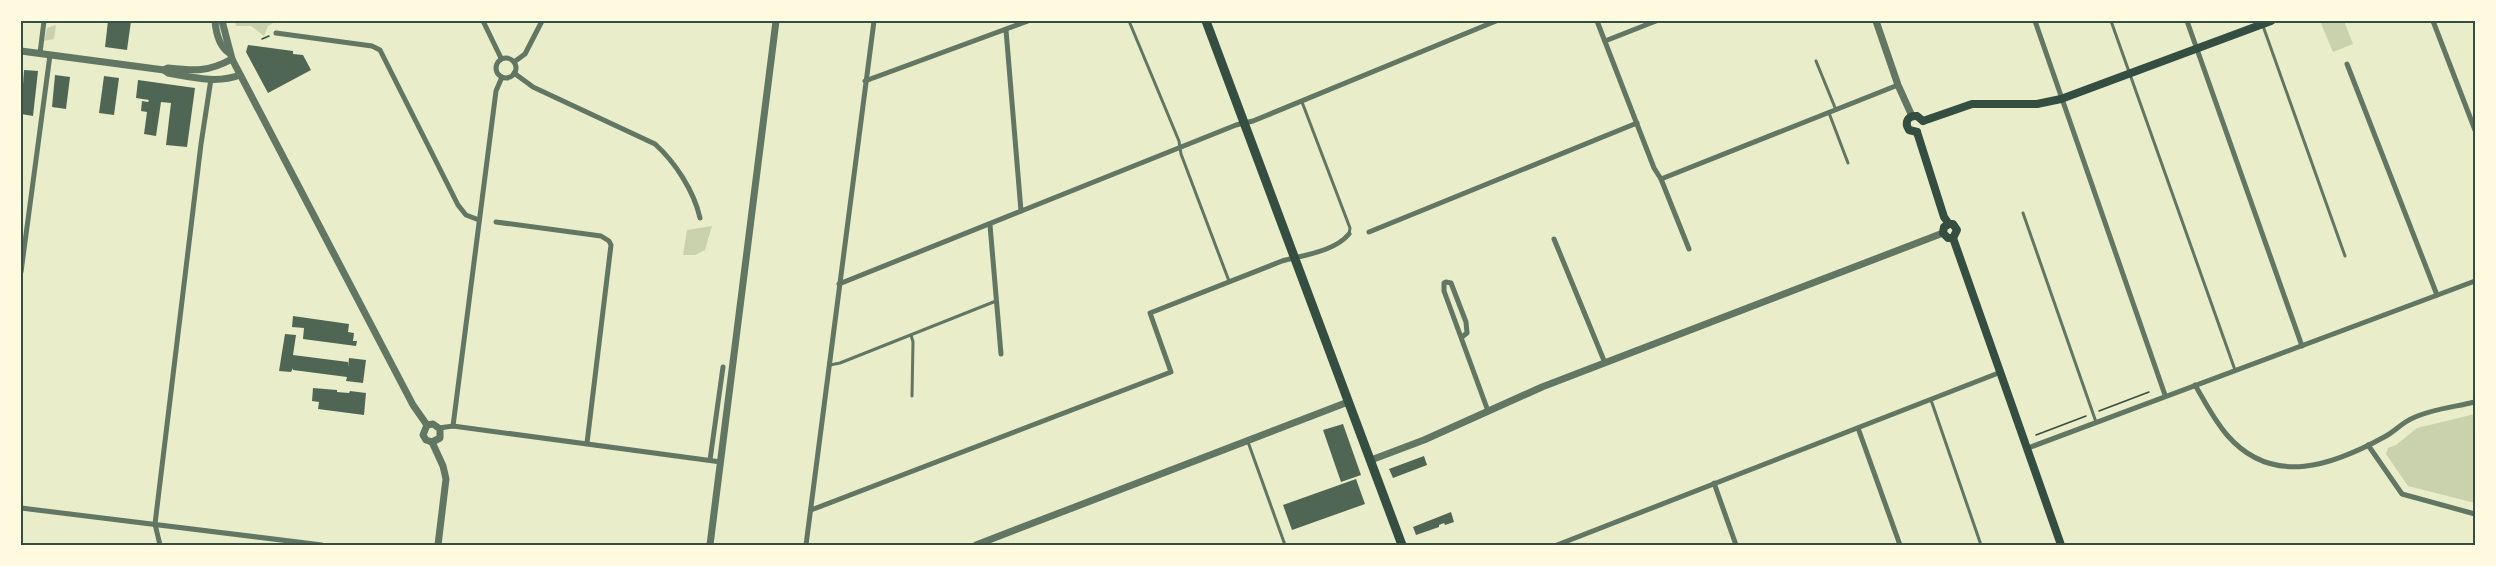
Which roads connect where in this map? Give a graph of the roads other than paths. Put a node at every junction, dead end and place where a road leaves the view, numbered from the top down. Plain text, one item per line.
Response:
1 (44, 21) edge
2 (215, 21) edge
3 (222, 21) edge
4 (483, 21) edge
5 (542, 21) edge
6 (776, 21) edge
7 (874, 21) edge
8 (1028, 21) edge
9 (1129, 21) edge
10 (1206, 21) edge
11 (1496, 21) edge
12 (1597, 21) edge
13 (1656, 21) edge
14 (1876, 21) edge
15 (2035, 21) edge
16 (2111, 21) edge
17 (2187, 21) edge
18 (2271, 21) edge
19 (2433, 21) edge
20 (2262, 23) edge
21 (1006, 30) junction
22 (276, 33) dead end
23 (1605, 41) junction
24 (2197, 49) junction
25 (21, 51) edge
26 (40, 53) junction
27 (50, 55) junction
28 (231, 56) junction
29 (501, 58) junction
30 (1816, 61) dead end
31 (514, 62) junction
32 (2347, 64) dead end
33 (164, 70) junction
34 (514, 73) junction
35 (2129, 74) junction
36 (240, 75) junction
37 (502, 77) junction
38 (211, 79) junction
39 (865, 81) junction
40 (1898, 85) junction
41 (2061, 99) junction
42 (1301, 101) junction
43 (1836, 110) junction
44 (1829, 113) junction
45 (1912, 116) junction
46 (1923, 121) junction
47 (1245, 123) junction
48 (1637, 123) junction
49 (2475, 130) edge
50 (1917, 132) junction
51 (1180, 148) junction
52 (1848, 163) dead end
53 (1661, 179) junction
54 (1021, 211) junction
55 (2023, 213) dead end
56 (700, 218) dead end
57 (479, 220) junction
58 (496, 222) dead end
59 (1949, 224) junction
60 (990, 225) junction
61 (1369, 232) dead end
62 (1943, 233) junction
63 (1349, 234) joint
64 (1953, 238) junction
65 (1554, 239) dead end
66 (1689, 249) dead end
67 (2345, 256) dead end
68 (1294, 258) junction
69 (21, 272) edge
70 (1229, 281) junction
71 (2475, 281) edge
72 (839, 284) junction
73 (2436, 295) junction
74 (996, 301) junction
75 (911, 335) junction
76 (1462, 337) junction
77 (2302, 346) junction
78 (1001, 354) dead end
79 (1605, 363) junction
80 (828, 365) junction
81 (723, 367) dead end
82 (2235, 371) junction
83 (2001, 372) junction
84 (2195, 385) junction
85 (2165, 395) junction
86 (912, 396) dead end
87 (1931, 400) junction
88 (1348, 402) junction
89 (2475, 402) edge
90 (1488, 411) junction
91 (2096, 422) junction
92 (427, 425) junction
93 (453, 426) junction
94 (439, 428) junction
95 (1858, 428) junction
96 (1248, 440) junction
97 (432, 442) junction
98 (587, 443) junction
99 (2368, 445) junction
100 (2028, 448) junction
101 (710, 460) junction
102 (1371, 460) junction
103 (721, 462) junction
104 (1714, 483) junction
105 (21, 508) edge
106 (811, 510) junction
107 (2475, 514) edge
108 (155, 524) junction
109 (1574, 542) edge
110 (160, 545) edge
111 (322, 545) edge
112 (438, 545) edge
113 (710, 545) edge
114 (806, 545) edge
115 (976, 545) edge
116 (1285, 545) edge
117 (1402, 545) edge
118 (1557, 545) edge
119 (1737, 545) edge
120 (1900, 545) edge
121 (1981, 545) edge
122 (2061, 545) edge

1 - 26 street
2 - 28 street
3 - 28 street
4 - 29 street
5 - 31 street
6 - 103 street
7 - 39 street
8 - 21 street
9 - 51 lane
10 - 47 main road
11 - 42 street
12 - 23 street
13 - 23 street
14 - 40 street
15 - 41 street
16 - 35 lane
17 - 24 street
18 - 20 main road
19 - 49 street
20 - 24 main road
20 - 67 lane
21 - 39 street
21 - 54 street
22 - 57 street
23 - 48 street
24 - 35 main road
24 - 77 street
25 - 26 street
26 - 27 street
27 - 33 street
27 - 69 street
28 - 33 street
28 - 36 street
29 - 31 street
29 - 37 street
30 - 43 lane
31 - 34 street
32 - 73 street
33 - 38 street
34 - 37 street
34 - 56 street
35 - 41 main road
35 - 82 lane
36 - 38 street
36 - 92 street
37 - 57 street
38 - 108 street
39 - 72 street
40 - 43 street
40 - 45 street
41 - 46 main road
41 - 85 street
42 - 47 street
42 - 63 lane
43 - 44 street
44 - 52 lane
44 - 53 street
45 - 46 main road
45 - 50 main road
46 - 50 main road
47 - 51 street
47 - 68 main road
48 - 53 street
48 - 61 street
50 - 59 main road
51 - 54 street
51 - 70 lane
53 - 66 street
54 - 60 street
55 - 91 lane
57 - 93 street
58 - 98 street
59 - 62 main road
59 - 64 main road
60 - 72 street
60 - 74 street
62 - 64 main road
62 - 79 street
63 - 68 street
64 - 83 main road
65 - 79 street
68 - 70 street
68 - 88 main road
70 - 106 street
71 - 73 street
72 - 80 street
73 - 77 street
74 - 75 lane
74 - 78 street
75 - 80 lane
75 - 86 lane
76 - 76 street
76 - 90 street
77 - 82 street
79 - 90 street
80 - 106 street
81 - 101 street
82 - 84 street
83 - 87 street
83 - 100 main road
84 - 85 street
84 - 99 street
85 - 91 street
87 - 95 street
87 - 121 lane
88 - 96 street
88 - 102 main road
89 - 99 street
90 - 102 street
91 - 100 street
92 - 94 street
92 - 97 street
93 - 94 street
93 - 98 street
94 - 97 street
95 - 104 street
95 - 120 street
96 - 115 street
96 - 116 lane
97 - 112 street
98 - 101 street
99 - 107 street
100 - 122 main road
101 - 103 street
102 - 117 main road
103 - 113 street
104 - 109 street
104 - 119 street
105 - 108 street
106 - 114 street
108 - 110 street
108 - 111 street
109 - 118 street

